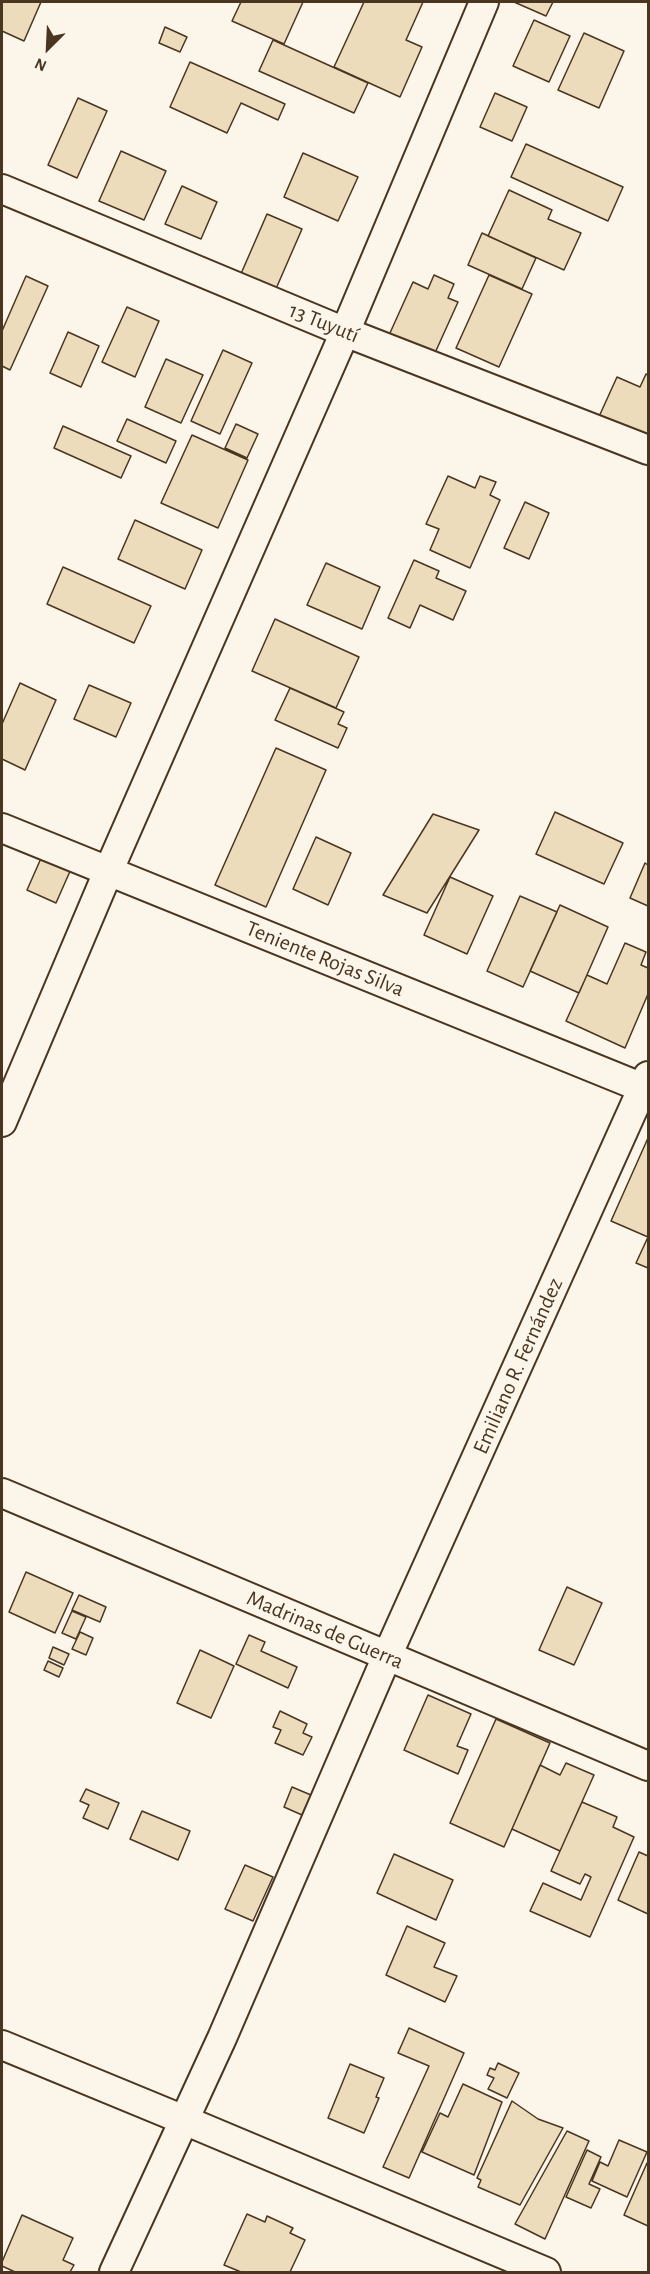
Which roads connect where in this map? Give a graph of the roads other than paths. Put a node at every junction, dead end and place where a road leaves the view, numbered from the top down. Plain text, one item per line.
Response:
1 (484, 2) edge
2 (2, 189) edge
3 (345, 332) junction
4 (648, 450) edge
5 (2, 828) edge
6 (108, 872) junction
7 (647, 1085) edge
8 (2, 1122) edge
9 (2, 1493) edge
10 (387, 1656) junction
11 (648, 1766) edge
12 (2, 2045) edge
13 (184, 2120) junction
14 (114, 2272) edge
15 (546, 2272) edge

1 - 3 street
2 - 3 street, 13 Tuyutí
3 - 4 street, 13 Tuyutí
3 - 6 street
5 - 6 street, Teniente Rojas Silva
6 - 7 street, Teniente Rojas Silva
6 - 8 street
7 - 10 street, Emiliano R. Fernández
9 - 10 street, Madrinas de Guerra
10 - 11 street, Madrinas de Guerra
10 - 13 street, Emiliano R. Fernández
12 - 13 street
13 - 14 street, Emiliano R. Fernández
13 - 15 street

